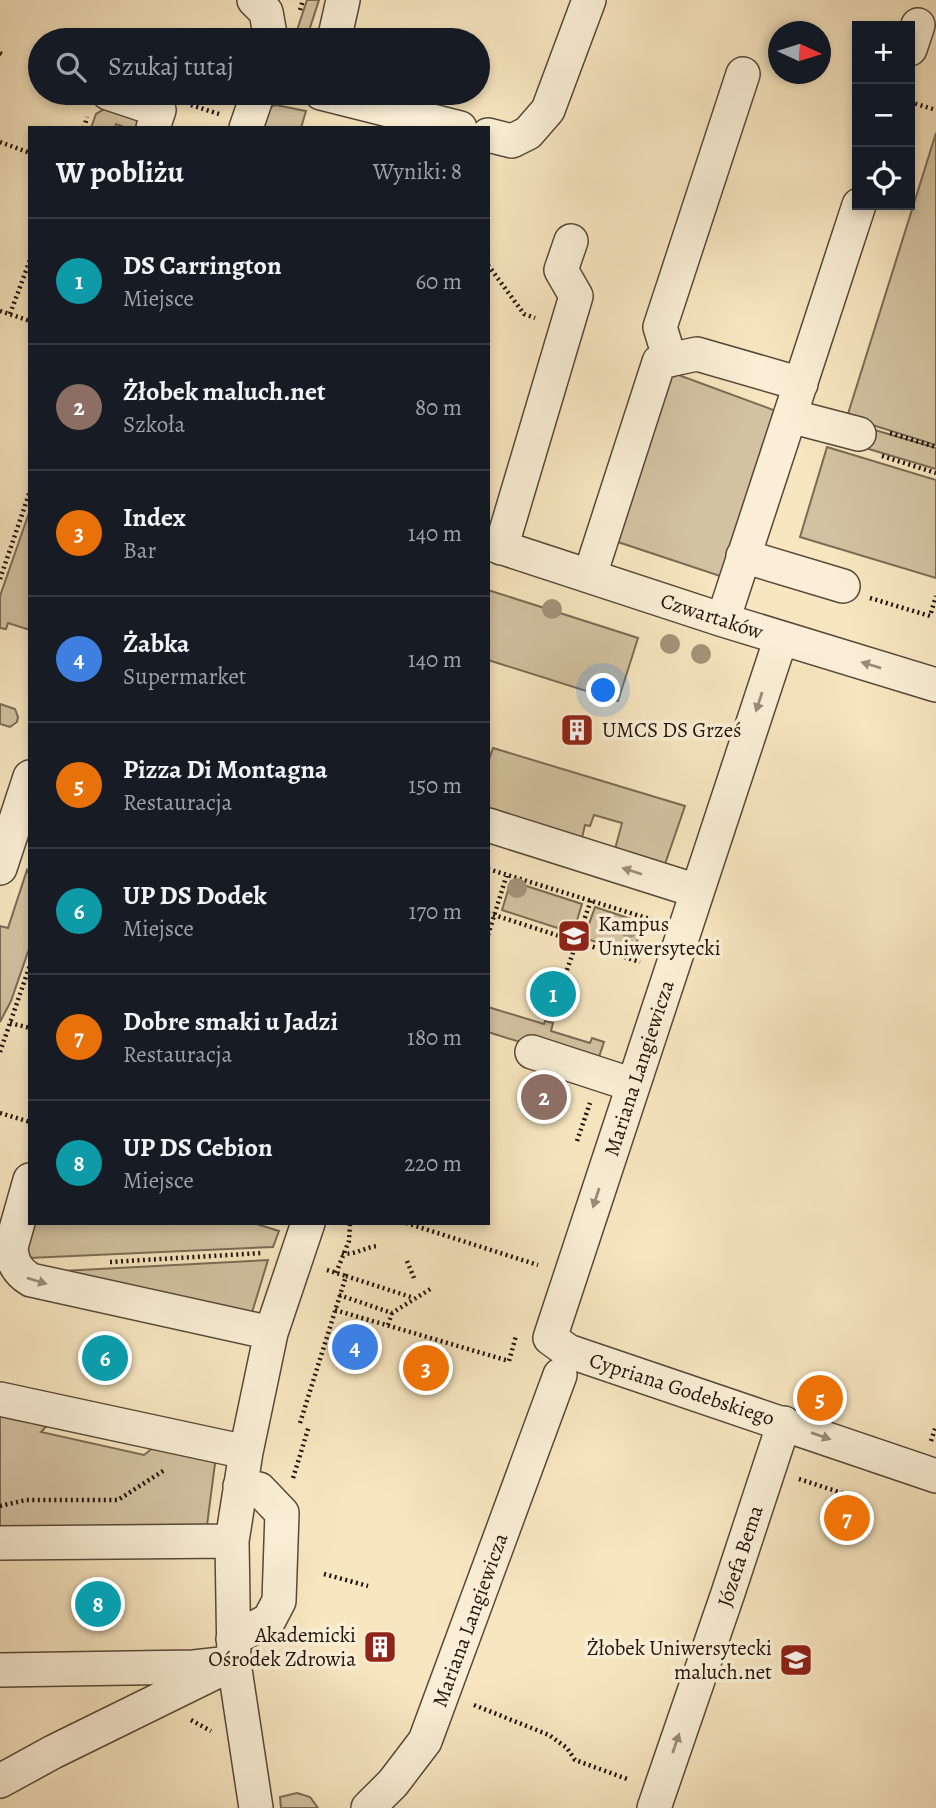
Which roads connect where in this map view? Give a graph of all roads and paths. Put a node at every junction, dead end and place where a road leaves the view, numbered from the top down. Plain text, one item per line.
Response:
1 (254, 0) edge
2 (343, 0) edge
3 (589, 0) edge
4 (269, 28) edge
5 (337, 28) edge
6 (743, 74) dead end
7 (915, 104) edge
8 (144, 105) edge
9 (194, 105) edge
10 (369, 105) edge
11 (936, 110) edge
12 (250, 115) edge
13 (154, 126) edge
14 (452, 126) edge
15 (490, 136) edge
16 (0, 142) edge
17 (28, 152) edge
18 (857, 210) edge
19 (570, 241) dead end
20 (28, 265) edge
21 (490, 268) edge
22 (0, 311) edge
23 (10, 314) junction
24 (28, 320) edge
25 (567, 327) junction
26 (670, 360) junction
27 (800, 384) junction
28 (790, 416) junction
29 (859, 435) joint
30 (936, 473) edge
31 (28, 497) edge
32 (495, 545) edge
33 (743, 556) junction
34 (590, 575) junction
35 (0, 579) edge
36 (843, 586) joint
37 (936, 596) edge
38 (723, 620) junction
39 (781, 638) junction
40 (936, 685) edge
41 (28, 783) edge
42 (490, 826) edge
43 (0, 868) edge
44 (490, 870) edge
45 (507, 874) junction
46 (697, 891) junction
47 (591, 900) junction
48 (490, 914) edge
49 (495, 915) junction
50 (650, 927) dead end
51 (490, 929) edge
52 (576, 941) junction
53 (641, 949) dead end
54 (637, 961) junction
55 (28, 971) edge
56 (566, 971) dead end
57 (671, 972) junction
58 (633, 973) dead end
59 (10, 1023) junction
60 (28, 1028) edge
61 (0, 1052) edge
62 (532, 1052) dead end
63 (599, 1073) junction
64 (633, 1085) junction
65 (0, 1113) edge
66 (28, 1121) edge
67 (573, 1153) dead end
68 (28, 1187) edge
69 (349, 1225) edge
70 (412, 1225) edge
71 (295, 1226) edge
72 (377, 1246) dead end
73 (342, 1253) junction
74 (542, 1253) dead end
75 (407, 1261) dead end
76 (98, 1262) dead end
77 (538, 1265) junction
78 (336, 1273) dead end
79 (534, 1277) dead end
80 (414, 1278) dead end
81 (432, 1288) dead end
82 (340, 1295) junction
83 (414, 1298) junction
84 (335, 1310) junction
85 (392, 1312) junction
86 (388, 1325) junction
87 (519, 1328) dead end
88 (271, 1333) junction
89 (550, 1338) joint
90 (560, 1376) dead end
91 (0, 1399) edge
92 (300, 1423) dead end
93 (784, 1423) junction
94 (309, 1426) dead end
95 (205, 1444) junction
96 (246, 1452) junction
97 (936, 1475) edge
98 (794, 1477) dead end
99 (240, 1486) junction
100 (289, 1489) dead end
101 (845, 1494) dead end
102 (0, 1506) edge
103 (232, 1541) junction
104 (0, 1543) edge
105 (324, 1574) dead end
106 (368, 1586) dead end
107 (234, 1651) junction
108 (0, 1670) edge
109 (444, 1693) junction
110 (157, 1702) junction
111 (243, 1732) junction
112 (0, 1781) edge
113 (634, 1782) dead end
114 (256, 1808) edge
115 (368, 1808) edge
116 (653, 1808) edge

1 - 4 street
2 - 5 street
3 - 15 street
6 - 26 street
7 - 11 path
8 - 13 street
9 - 12 path
10 - 14 street
16 - 17 path
18 - 27 street
19 - 25 street
20 - 23 path
21 - 25 path
22 - 23 path
23 - 24 path
25 - 32 street
26 - 27 street
26 - 34 street
27 - 28 street
28 - 29 street
28 - 33 street
29 - 30 path
31 - 35 path
32 - 34 street, Czwartaków
33 - 36 street
33 - 38 street
34 - 38 street, Czwartaków
36 - 37 path
38 - 39 street, Czwartaków
40 -> 39 street, Czwartaków
39 -> 46 street, Mariana Langiewicza
41 - 43 street
46 -> 42 street
44 - 45 path
45 - 47 path
45 - 49 path
46 - 57 street, Mariana Langiewicza
47 - 50 path
47 - 52 path
48 - 49 path
49 - 51 path
49 - 52 path
52 - 54 path
52 - 56 path
53 - 54 path
54 - 57 path
54 - 58 path
55 - 59 path
57 - 64 street, Mariana Langiewicza
59 - 60 path
59 - 61 path
62 - 63 street
63 - 64 street
63 - 67 path
64 -> 89 street, Mariana Langiewicza
65 - 66 path
68 -> 88 street
69 - 73 path
70 - 77 path
71 - 76 path
71 - 88 street
72 - 73 path
73 - 78 path
74 - 77 path
75 - 80 path
77 - 79 path
81 - 83 path
82 - 83 path
82 - 84 path
82 - 85 path
83 - 85 path
84 - 86 path
84 - 92 path
85 - 86 path
86 - 87 path
88 - 96 street
89 - 93 street, Cypriana Godebskiego
90 - 109 street, Mariana Langiewicza
91 - 95 street
93 -> 97 street, Cypriana Godebskiego
116 -> 93 street, Józefa Bema
94 - 100 path
95 - 96 street
95 - 102 path
96 - 99 street
98 - 101 path
99 - 103 street
99 - 107 street
103 - 104 street
103 - 107 street
105 - 106 path
107 - 108 street
107 - 110 street
107 - 111 street
109 - 113 path
109 - 115 street, Mariana Langiewicza
110 - 111 path
110 - 112 street
111 - 114 street

